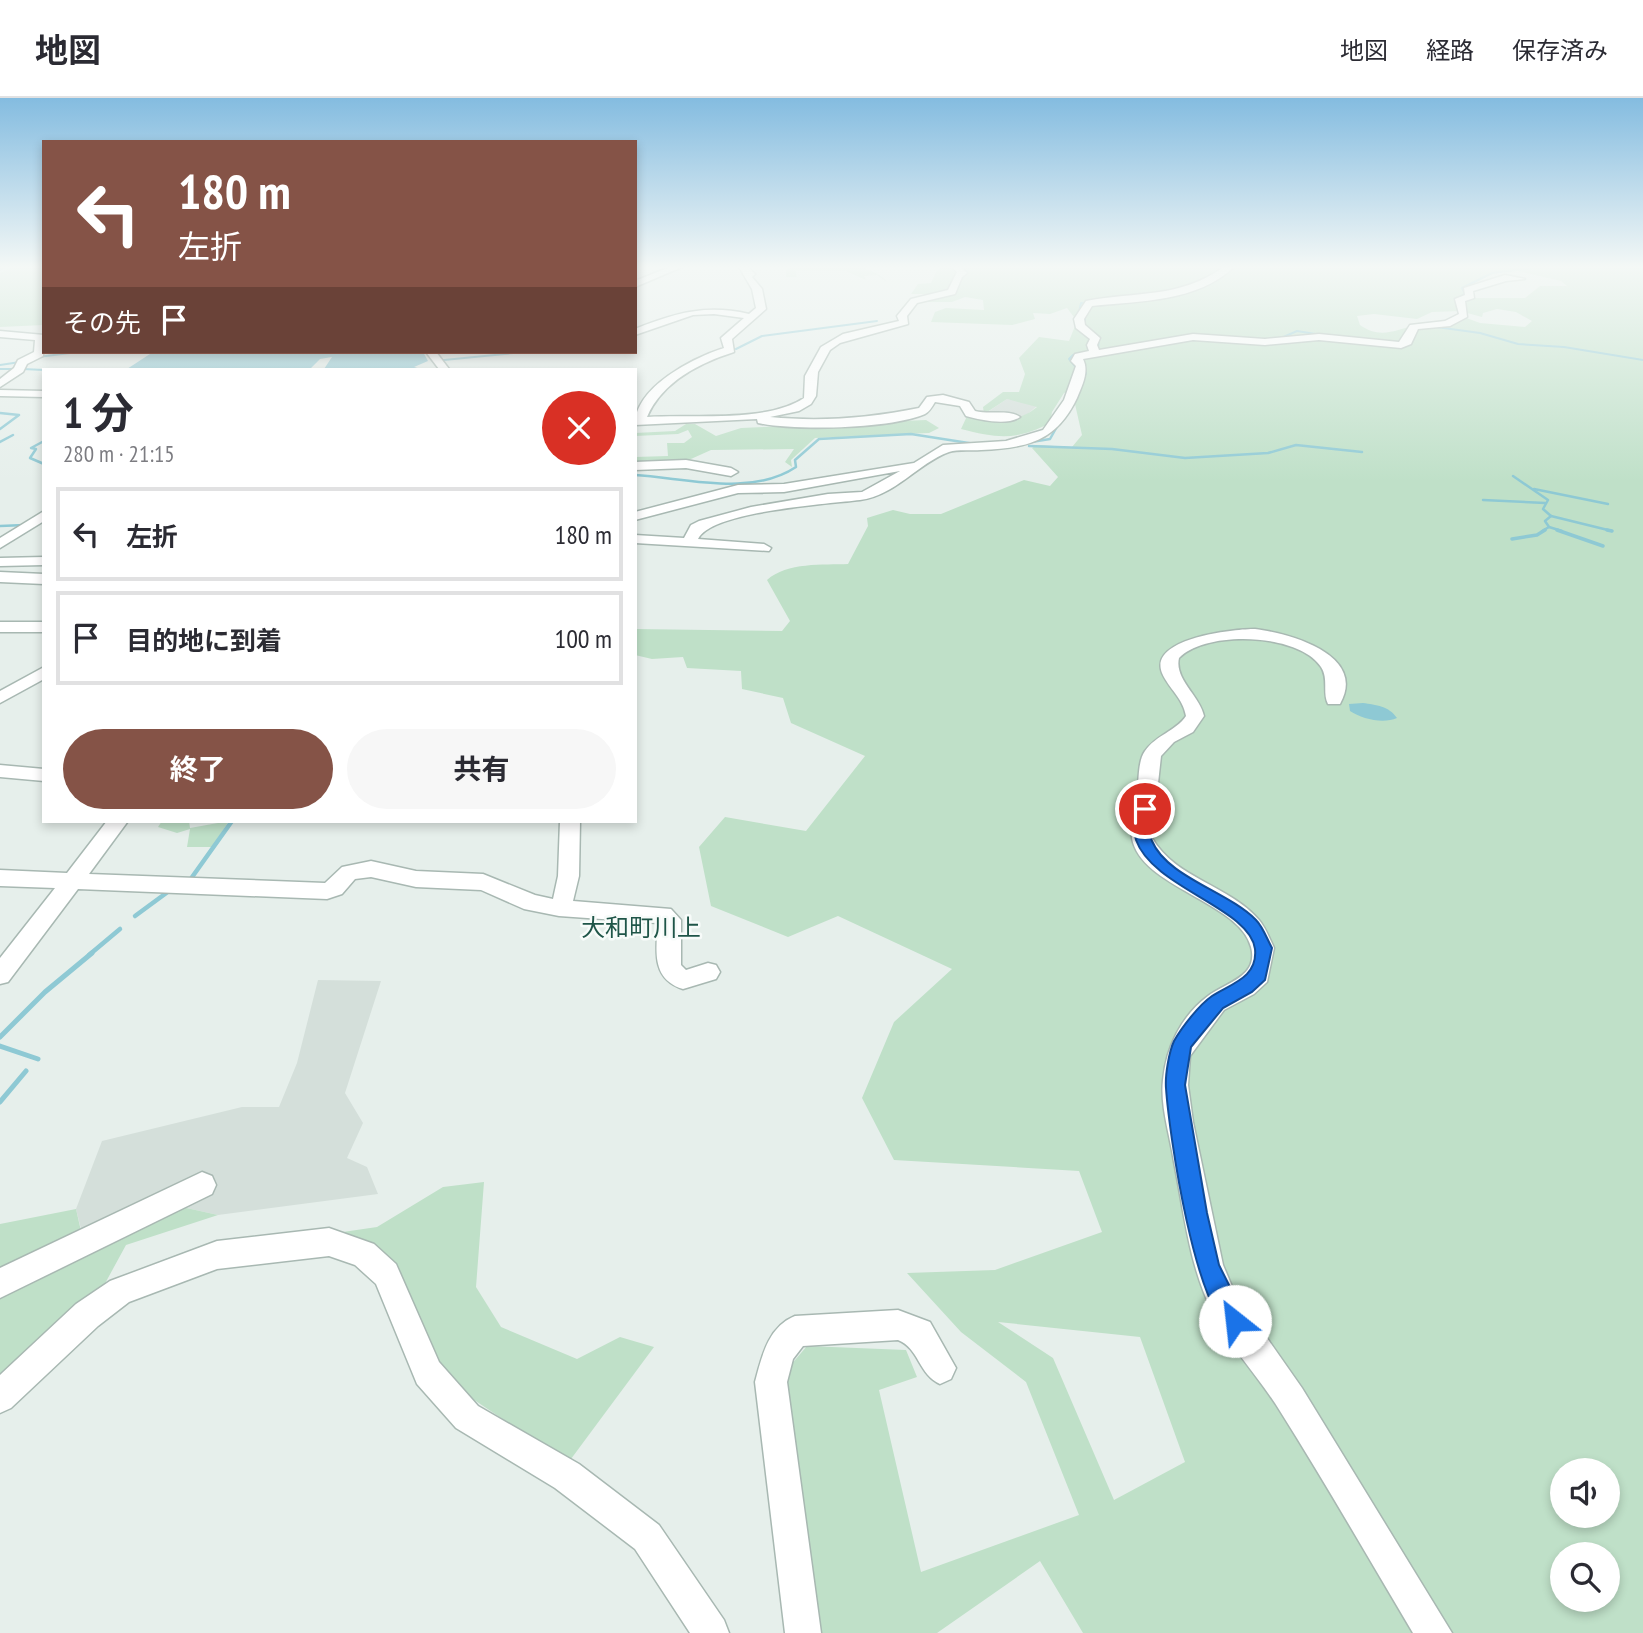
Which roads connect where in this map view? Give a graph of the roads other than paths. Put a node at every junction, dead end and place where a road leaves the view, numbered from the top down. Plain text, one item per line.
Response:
1 (42, 339) edge
2 (726, 339) edge
3 (839, 339) edge
4 (1096, 339) edge
5 (1182, 339) edge
6 (1214, 339) edge
7 (1301, 339) edge
8 (1333, 339) edge
9 (1408, 339) edge
10 (1093, 352) junction
11 (433, 354) edge
12 (443, 368) edge
13 (0, 384) edge
14 (0, 393) edge
15 (42, 394) edge
16 (733, 415) junction
17 (1014, 417) dead end
18 (637, 421) edge
19 (637, 466) edge
20 (915, 467) junction
21 (731, 472) dead end
22 (637, 515) edge
23 (0, 524) edge
24 (31, 525) edge
25 (637, 540) edge
26 (689, 543) junction
27 (0, 544) edge
28 (764, 548) dead end
29 (42, 561) edge
30 (0, 562) edge
31 (0, 577) edge
32 (42, 579) edge
33 (0, 626) edge
34 (42, 627) edge
35 (42, 673) edge
36 (0, 698) edge
37 (1334, 700) dead end
38 (0, 771) edge
39 (42, 775) edge
40 (116, 823) edge
41 (570, 823) edge
42 (0, 878) edge
43 (72, 881) junction
44 (559, 908) junction
45 (709, 972) dead end
46 (0, 975) edge
47 (202, 1185) dead end
48 (0, 1283) edge
49 (940, 1368) dead end
50 (0, 1397) edge
51 (711, 1633) edge
52 (803, 1633) edge
53 (1434, 1633) edge

1 - 13 street
2 - 18 street
3 - 16 street
4 - 10 street
5 - 10 street
6 - 7 street
8 - 9 street
10 - 20 street
11 - 12 street
14 - 15 street
16 - 17 street
16 - 18 street
19 - 21 street
20 - 22 street
20 - 26 street
23 - 24 street
24 - 27 street
25 - 26 street
26 - 28 street
29 - 30 street
31 - 32 street
33 - 34 street
35 - 36 street
37 - 53 street
38 - 39 street
40 - 43 street
41 - 44 street
42 - 43 street
43 - 44 street
43 - 46 street
44 - 45 street
47 - 48 street
49 - 52 street
50 - 51 street

